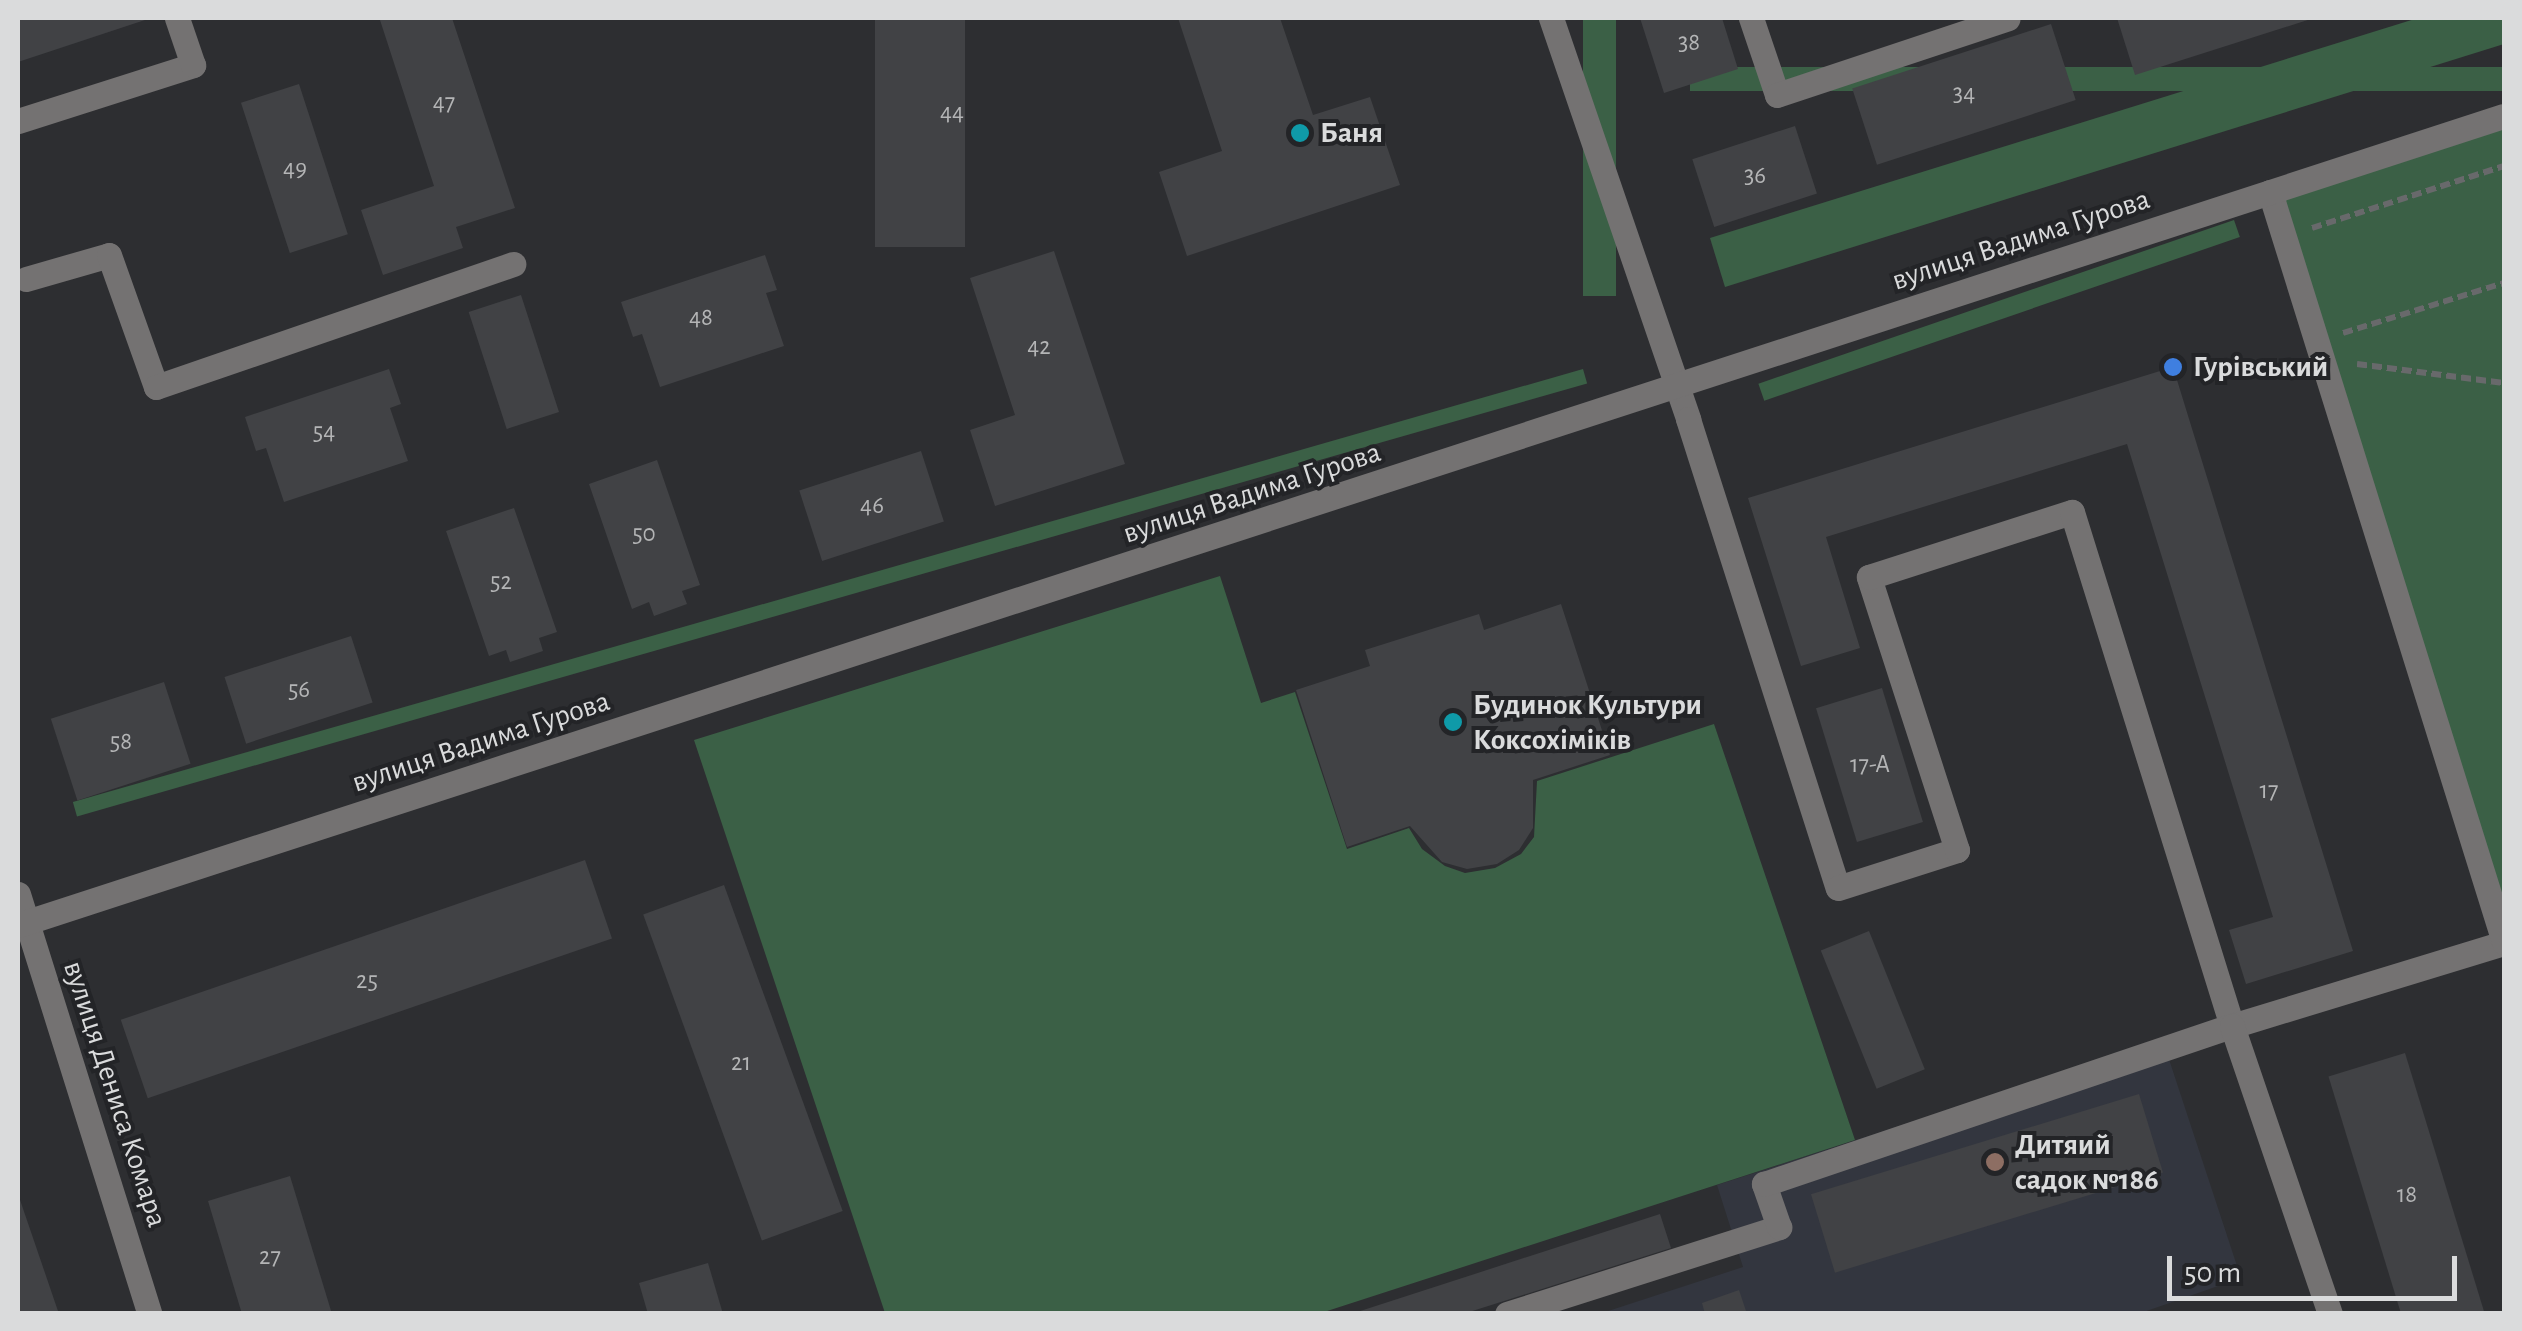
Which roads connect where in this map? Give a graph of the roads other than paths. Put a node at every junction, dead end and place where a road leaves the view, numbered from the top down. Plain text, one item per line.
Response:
1 (178, 18) edge
2 (1550, 18) edge
3 (1752, 18) edge
4 (2008, 18) edge
5 (2504, 116) edge
6 (18, 122) edge
7 (2270, 192) junction
8 (513, 264) dead end
9 (20, 272) edge
10 (1678, 388) junction
11 (18, 894) edge
12 (22, 924) edge
13 (2504, 942) edge
14 (2232, 1026) junction
15 (150, 1314) edge
16 (1507, 1314) edge
17 (2330, 1314) edge

1 - 6 street
2 - 10 street
3 - 4 street
5 - 7 street, вулиця Вадима Гурова
7 - 10 street, вулиця Вадима Гурова
7 - 13 street
8 - 9 street
10 - 12 street, вулиця Вадима Гурова
10 - 14 street
11 - 12 street, вулиця Дениса Комара
12 - 15 street, вулиця Дениса Комара
13 - 14 street
14 - 16 street
14 - 17 street

